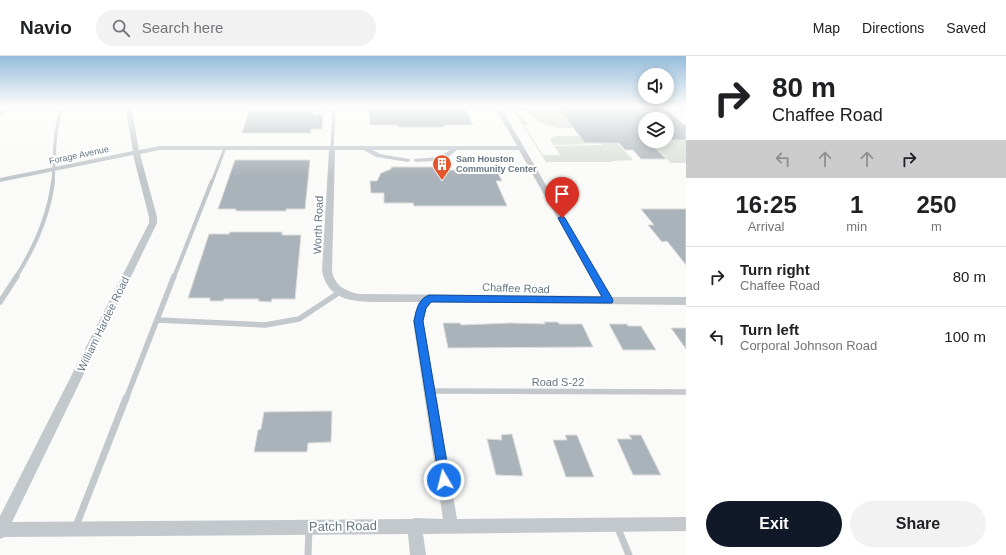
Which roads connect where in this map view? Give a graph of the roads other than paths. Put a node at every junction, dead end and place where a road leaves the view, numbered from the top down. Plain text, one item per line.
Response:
1 (56, 129) edge
2 (132, 129) edge
3 (333, 129) edge
4 (510, 129) edge
5 (225, 148) junction
6 (332, 148) junction
7 (365, 148) junction
8 (456, 148) junction
9 (521, 148) junction
10 (136, 152) junction
11 (408, 160) dead end
12 (416, 160) dead end
13 (54, 170) junction
14 (0, 180) edge
15 (342, 293) junction
16 (429, 299) junction
17 (609, 301) junction
18 (686, 301) edge
19 (0, 302) edge
20 (157, 320) junction
21 (431, 391) junction
22 (686, 392) edge
23 (616, 524) junction
24 (686, 524) edge
25 (415, 525) junction
26 (451, 525) junction
27 (309, 526) junction
28 (75, 529) junction
29 (0, 531) edge
30 (308, 555) edge
31 (418, 555) edge
32 (629, 555) edge

1 - 13 lane
2 - 10 street, William Hardee Road
3 - 6 lane
4 - 9 street
5 - 6 street, Forage Avenue
5 - 10 street, Forage Avenue
5 - 20 lane
6 - 7 street, Forage Avenue
6 - 15 street, Worth Road
7 - 8 street, Forage Avenue
7 - 11 street
8 - 9 street, Forage Avenue
8 - 12 street
9 - 17 street
10 - 13 street, Forage Avenue
10 - 29 street, William Hardee Road
13 - 14 street, Forage Avenue
13 - 19 lane
15 - 16 street, Chaffee Road
15 - 20 lane
16 - 17 street, Chaffee Road
16 - 21 street
17 - 18 street, Chaffee Road
20 - 28 lane
21 - 22 lane, Road S-22
21 - 26 street
23 - 24 street, Patch Road
23 - 26 street, Patch Road
23 - 32 lane
25 - 26 street, Patch Road
25 - 27 street, Patch Road
25 - 31 street
27 - 28 street, Patch Road
27 - 30 lane
28 - 29 street, Patch Road

